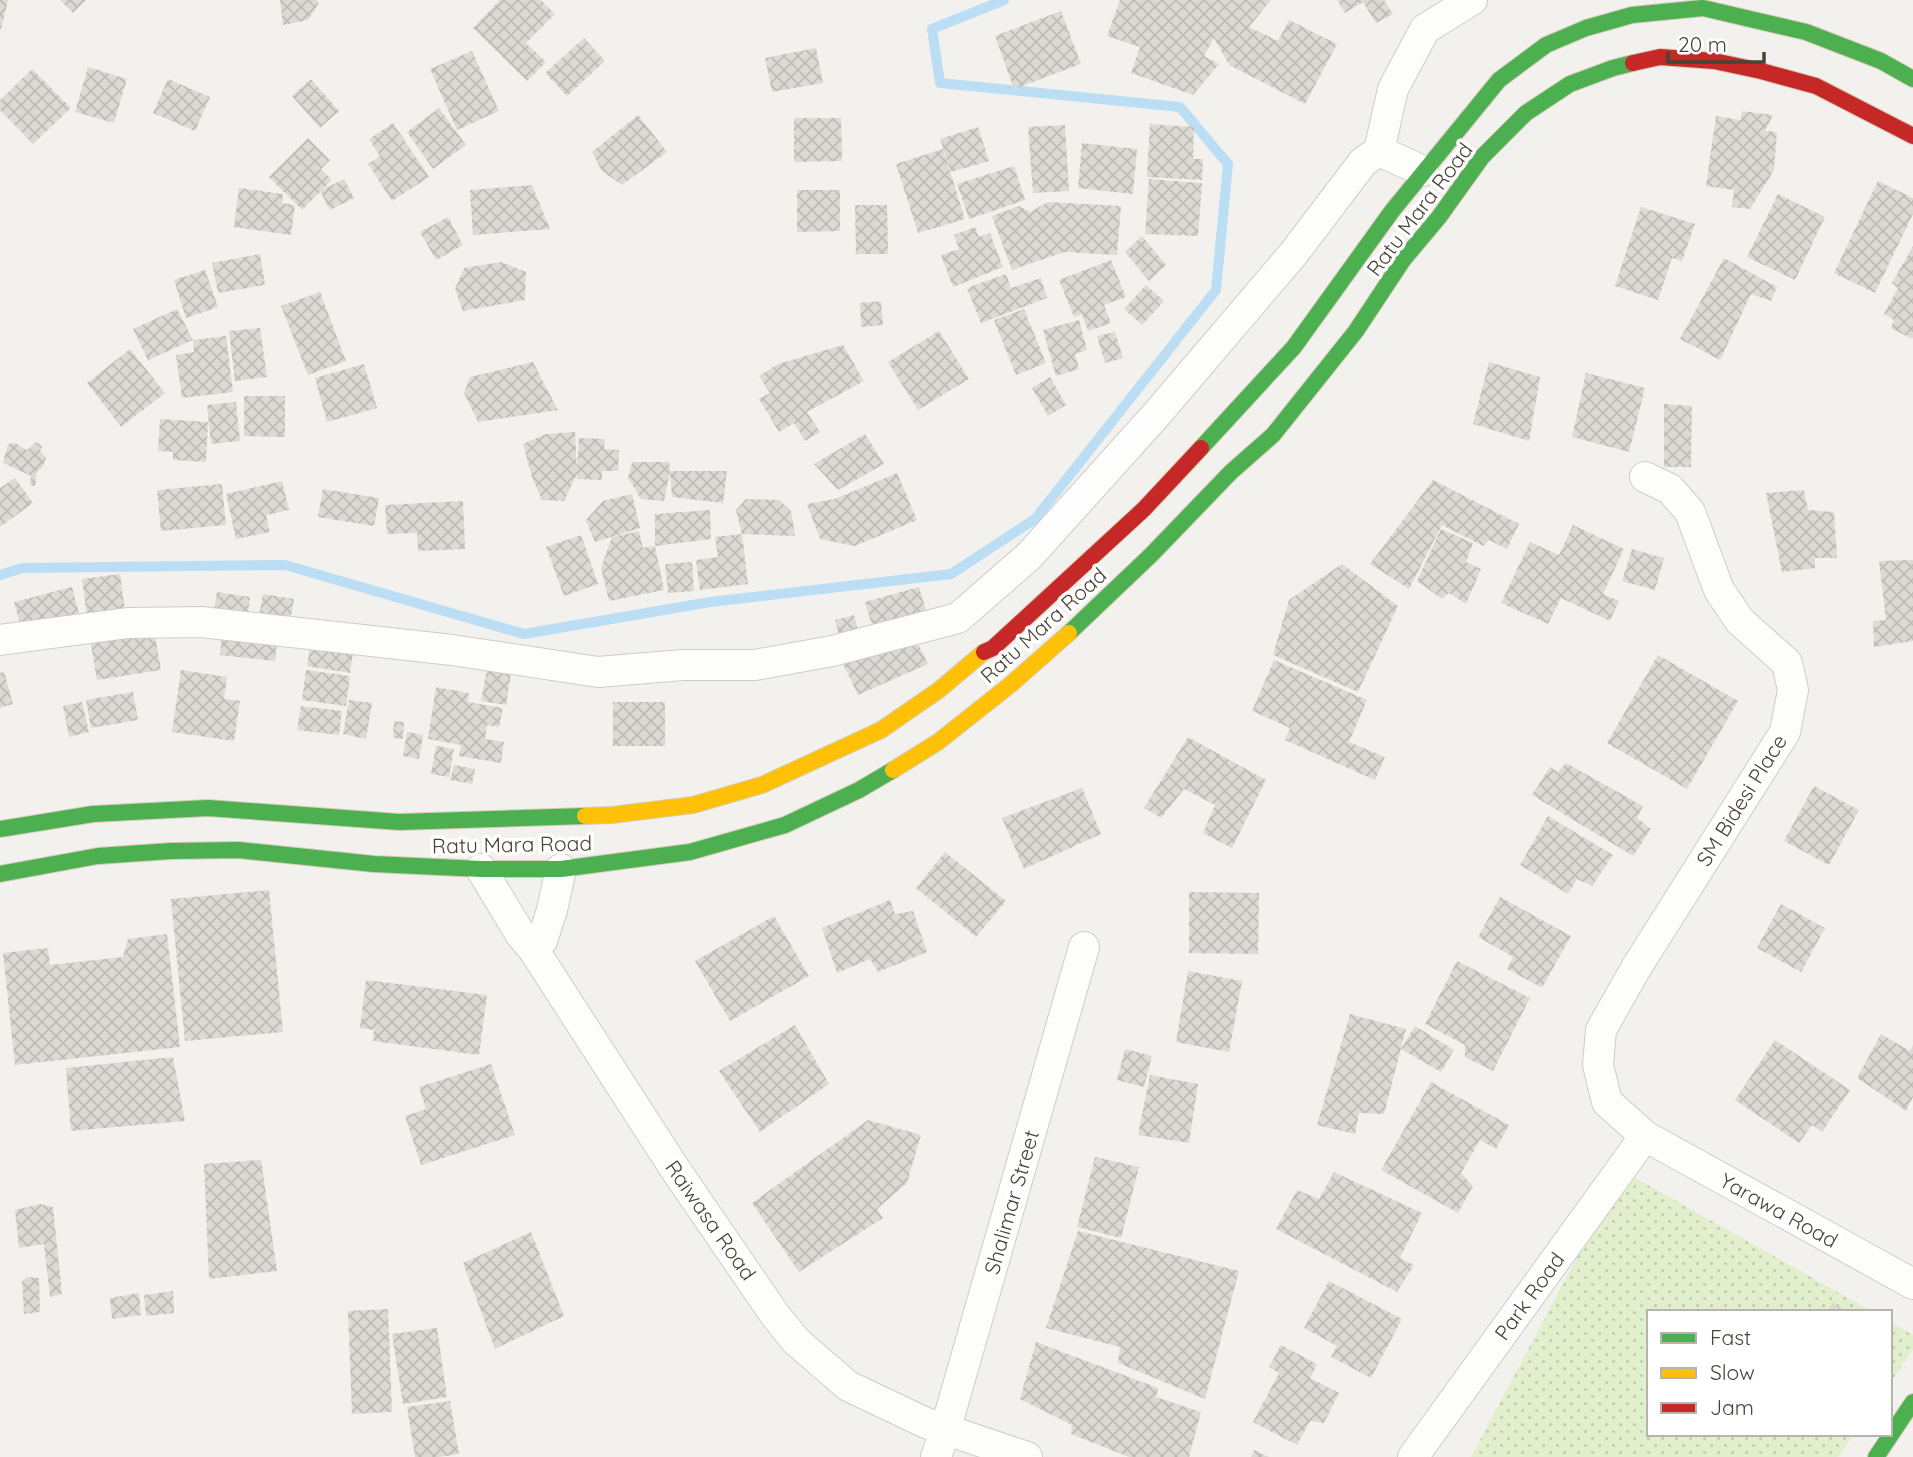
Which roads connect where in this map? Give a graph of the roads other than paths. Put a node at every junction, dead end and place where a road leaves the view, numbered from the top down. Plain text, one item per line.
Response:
1 (1472, 0) edge
2 (1913, 79) edge
3 (1913, 136) edge
4 (1380, 151) junction
5 (1423, 171) junction
6 (1645, 477) dead end
7 (0, 640) edge
8 (0, 829) edge
9 (481, 869) junction
10 (561, 869) junction
11 (0, 874) edge
12 (1084, 947) dead end
13 (533, 949) junction
14 (1645, 1136) junction
15 (1913, 1284) edge
16 (1913, 1402) edge
17 (1892, 1433) edge
18 (1890, 1436) edge
19 (941, 1444) edge
20 (1027, 1457) edge
21 (1413, 1457) edge
22 (1876, 1457) edge

1 - 4 street
2 - 5 main road, Ratu Mara Road
3 - 10 main road, Ratu Mara Road
4 - 5 street
4 - 7 street
5 - 8 main road, Ratu Mara Road
6 - 14 street, SM Bidesi Place
9 - 10 main road, Ratu Mara Road
9 - 11 main road, Ratu Mara Road
9 - 13 street, Raiwasa Road
10 - 13 street
12 - 19 street, Shalimar Street
13 - 19 street, Raiwasa Road
14 - 15 street, Yarawa Road
14 - 21 street, Park Road
16 - 17 main road
18 - 22 main road
19 - 20 street, Raiwasa Road

